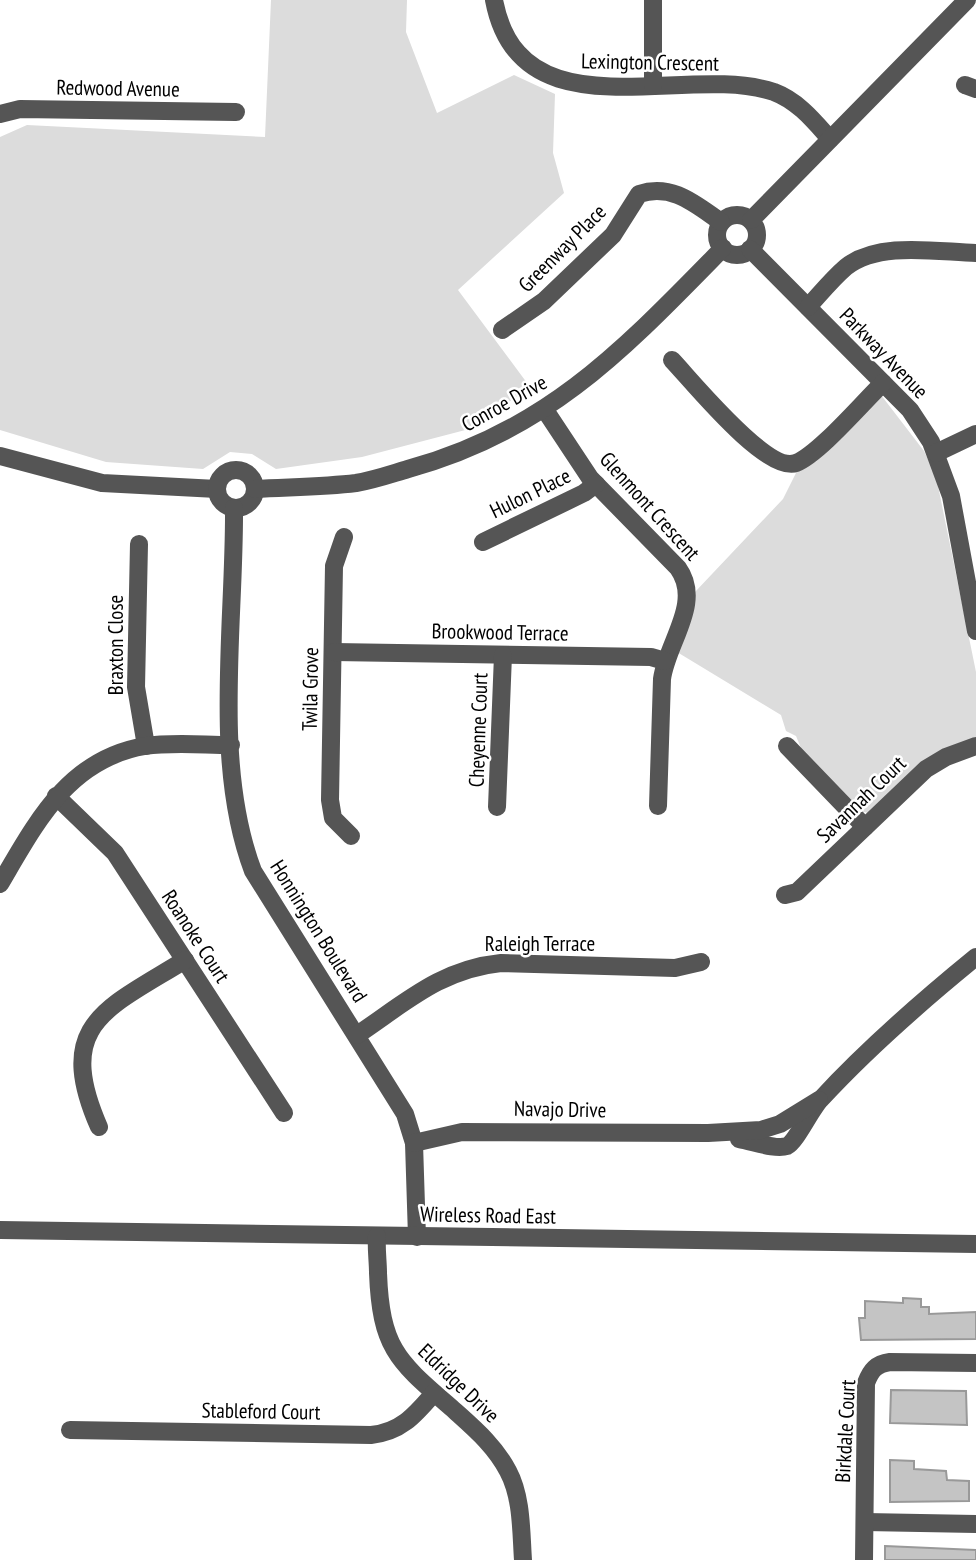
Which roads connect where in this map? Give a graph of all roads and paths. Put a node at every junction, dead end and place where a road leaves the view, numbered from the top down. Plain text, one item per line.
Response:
1 (494, 0) edge
2 (653, 0) edge
3 (959, 3) edge
4 (653, 86) junction
5 (236, 112) dead end
6 (0, 114) edge
7 (831, 139) junction
8 (751, 220) junction
9 (721, 222) junction
10 (723, 248) junction
11 (750, 249) junction
12 (976, 253) edge
13 (808, 307) junction
14 (502, 330) dead end
15 (672, 360) dead end
16 (883, 383) junction
17 (545, 410) junction
18 (976, 434) edge
19 (936, 453) junction
20 (0, 456) edge
21 (596, 484) junction
22 (217, 489) junction
23 (255, 489) junction
24 (234, 508) junction
25 (344, 537) dead end
26 (483, 542) dead end
27 (139, 544) dead end
28 (973, 596) edge
29 (976, 632) edge
30 (334, 652) junction
31 (503, 655) junction
32 (664, 661) junction
33 (230, 745) junction
34 (146, 746) junction
35 (787, 746) dead end
36 (976, 746) edge
37 (56, 796) junction
38 (658, 806) dead end
39 (497, 807) dead end
40 (865, 827) junction
41 (351, 836) dead end
42 (0, 884) edge
43 (785, 895) dead end
44 (976, 957) edge
45 (184, 960) junction
46 (701, 962) dead end
47 (356, 1035) junction
48 (284, 1113) dead end
49 (99, 1127) dead end
50 (414, 1143) junction
51 (0, 1230) edge
52 (377, 1236) junction
53 (418, 1237) junction
54 (976, 1244) edge
55 (976, 1363) edge
56 (435, 1393) junction
57 (70, 1430) dead end
58 (865, 1522) junction
59 (976, 1524) edge
60 (523, 1560) edge
61 (864, 1560) edge

1 - 4 street, Lexington Crescent
2 - 4 street
3 - 7 street
4 - 7 street, Lexington Crescent
5 - 6 street, Redwood Avenue
7 - 8 street
8 - 9 street
8 - 11 street
9 - 10 street
9 - 14 street, Greenway Place
10 - 11 street
10 - 17 street, Conroe Drive
11 - 13 street, Parkway Avenue
12 - 13 street
13 - 16 street, Parkway Avenue
15 - 16 street
16 - 19 street, Parkway Avenue
17 - 21 street, Glenmont Crescent
17 - 23 street, Conroe Drive
18 - 19 street
19 - 28 street, Parkway Avenue
20 - 22 street
21 - 26 street, Hulon Place
21 - 32 street, Glenmont Crescent
22 - 23 street
22 - 24 street
23 - 24 street
24 - 33 street, Honnington Boulevard
25 - 30 street, Twila Grove
27 - 34 street, Braxton Close
28 - 29 street, Parkway Avenue
30 - 31 street, Brookwood Terrace
30 - 41 street, Twila Grove
31 - 32 street, Brookwood Terrace
31 - 39 street, Cheyenne Court
32 - 38 street, Glenmont Crescent
33 - 34 street
33 - 47 street, Honnington Boulevard
34 - 37 street
35 - 40 street
36 - 40 street, Savannah Court
37 - 42 street
37 - 45 street, Roanoke Court
40 - 43 street, Savannah Court
44 - 50 street, Navajo Drive
45 - 48 street, Roanoke Court
45 - 49 street
46 - 47 street, Raleigh Terrace
47 - 50 street, Honnington Boulevard
50 - 53 street, Honnington Boulevard
51 - 52 street, Wireless Road East
52 - 53 street, Wireless Road East
52 - 56 street, Eldridge Drive
53 - 54 street, Wireless Road East
55 - 58 street, Birkdale Court
56 - 57 street, Stableford Court
56 - 60 street, Eldridge Drive
58 - 59 street
58 - 61 street, Birkdale Court

